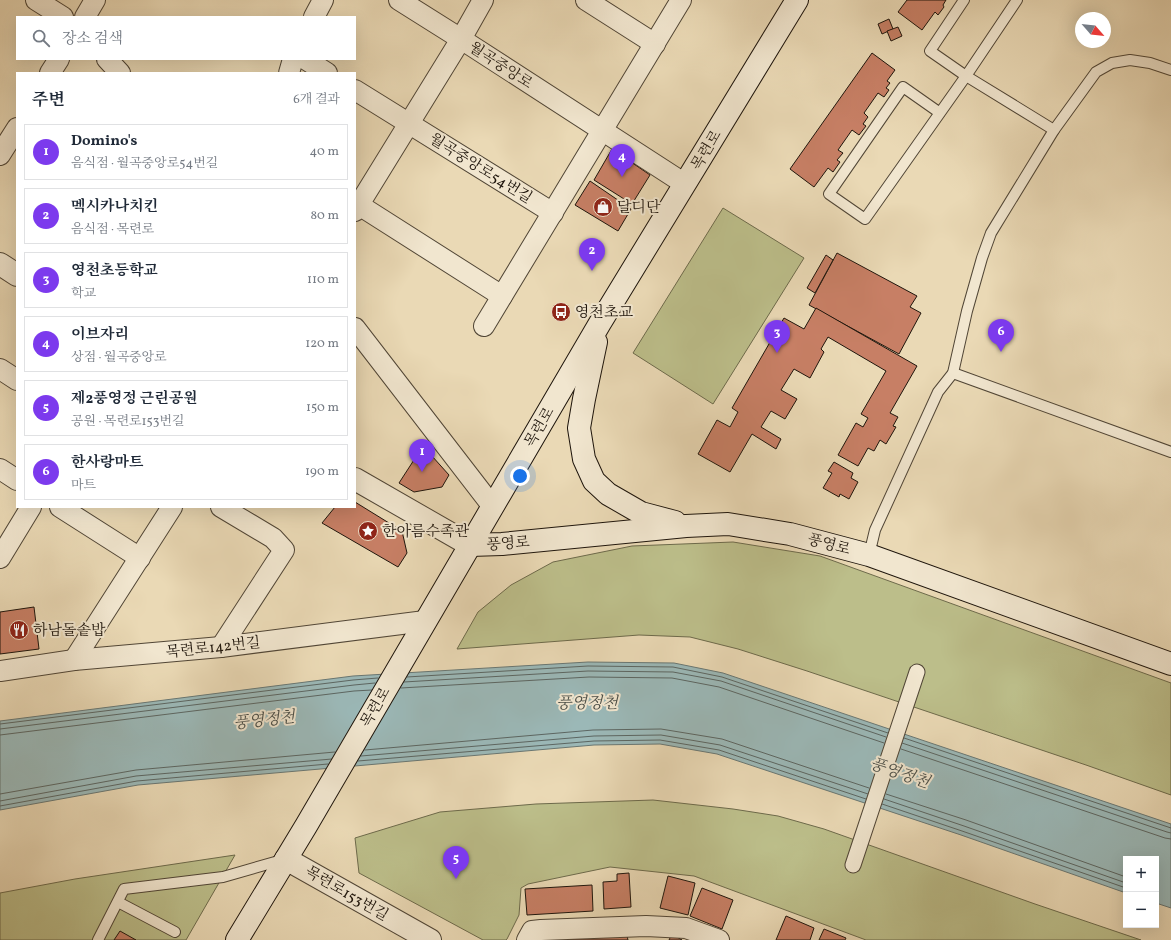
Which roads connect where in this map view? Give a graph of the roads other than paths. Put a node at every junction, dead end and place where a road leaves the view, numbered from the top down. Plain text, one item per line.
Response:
1 (36, 0) edge
2 (95, 0) edge
3 (323, 0) edge
4 (399, 0) edge
5 (483, 0) edge
6 (586, 0) edge
7 (681, 0) edge
8 (797, 0) edge
9 (964, 0) edge
10 (1017, 0) edge
11 (61, 16) edge
12 (86, 16) edge
13 (315, 16) edge
14 (461, 39) junction
15 (655, 44) junction
16 (58, 60) edge
17 (108, 60) edge
18 (294, 60) edge
19 (307, 60) edge
20 (1171, 70) edge
21 (51, 72) edge
22 (119, 72) edge
23 (289, 72) edge
24 (325, 72) edge
25 (966, 76) junction
26 (356, 91) edge
27 (940, 113) junction
28 (408, 124) junction
29 (16, 130) edge
30 (603, 130) junction
31 (1054, 130) junction
32 (5, 152) edge
33 (685, 184) junction
34 (357, 208) edge
35 (553, 213) junction
36 (0, 264) edge
37 (16, 274) edge
38 (502, 296) junction
39 (600, 323) junction
40 (484, 326) dead end
41 (356, 329) edge
42 (0, 369) edge
43 (953, 373) junction
44 (16, 379) edge
45 (1171, 452) edge
46 (0, 469) edge
47 (16, 479) edge
48 (356, 480) edge
49 (493, 507) junction
50 (30, 508) edge
51 (62, 508) edge
52 (171, 508) edge
53 (222, 508) edge
54 (686, 526) junction
55 (470, 545) junction
56 (869, 555) junction
57 (0, 558) edge
58 (140, 558) junction
59 (420, 630) junction
60 (220, 647) junction
61 (74, 660) junction
62 (1171, 664) edge
63 (0, 671) edge
64 (917, 672) dead end
65 (286, 859) junction
66 (853, 864) dead end
67 (118, 902) junction
68 (175, 932) dead end
69 (645, 933) edge
70 (98, 940) edge
71 (237, 940) edge
72 (430, 940) edge
73 (527, 940) edge
74 (719, 940) edge

1 - 11 street
2 - 12 street
3 - 13 street
4 - 14 street, 월곡중앙로
5 - 14 street
6 - 15 street
7 - 15 street
8 - 33 main road, 목련로
9 - 25 lane
10 - 25 lane
14 - 28 street
14 - 30 street, 월곡중앙로
15 - 30 street
16 - 21 street
17 - 22 street
18 - 23 street
19 - 24 street
20 - 31 lane
25 - 27 lane
25 - 31 lane
26 - 28 street, 월곡중앙로54번길
27 - 27 lane
28 - 34 street
28 - 35 street, 월곡중앙로54번길
29 - 32 street
30 - 33 street, 월곡중앙로
30 - 35 street
31 - 43 lane
33 - 39 main road, 목련로
34 - 38 street
35 - 38 street
36 - 37 main road
38 - 40 street
39 - 49 main road, 목련로
39 - 54 main road
41 - 49 street
42 - 44 street
43 - 45 lane
43 - 56 lane
46 - 47 street
48 - 55 main road
49 - 55 main road, 목련로
50 - 57 street
51 - 58 street
52 - 58 street
53 - 60 street
54 - 55 main road, 풍영로
54 - 56 main road, 풍영로
55 - 59 main road, 목련로
56 - 62 main road, 풍영로
58 - 61 street
59 - 60 street, 목련로142번길
59 - 65 main road, 목련로
60 - 61 street, 목련로142번길
61 - 63 street, 목련로142번길
64 - 66 street
65 - 67 lane
65 - 71 main road, 목련로
65 - 72 main road, 목련로153번길
67 - 68 lane
67 - 70 lane
69 - 73 street
69 - 74 street

